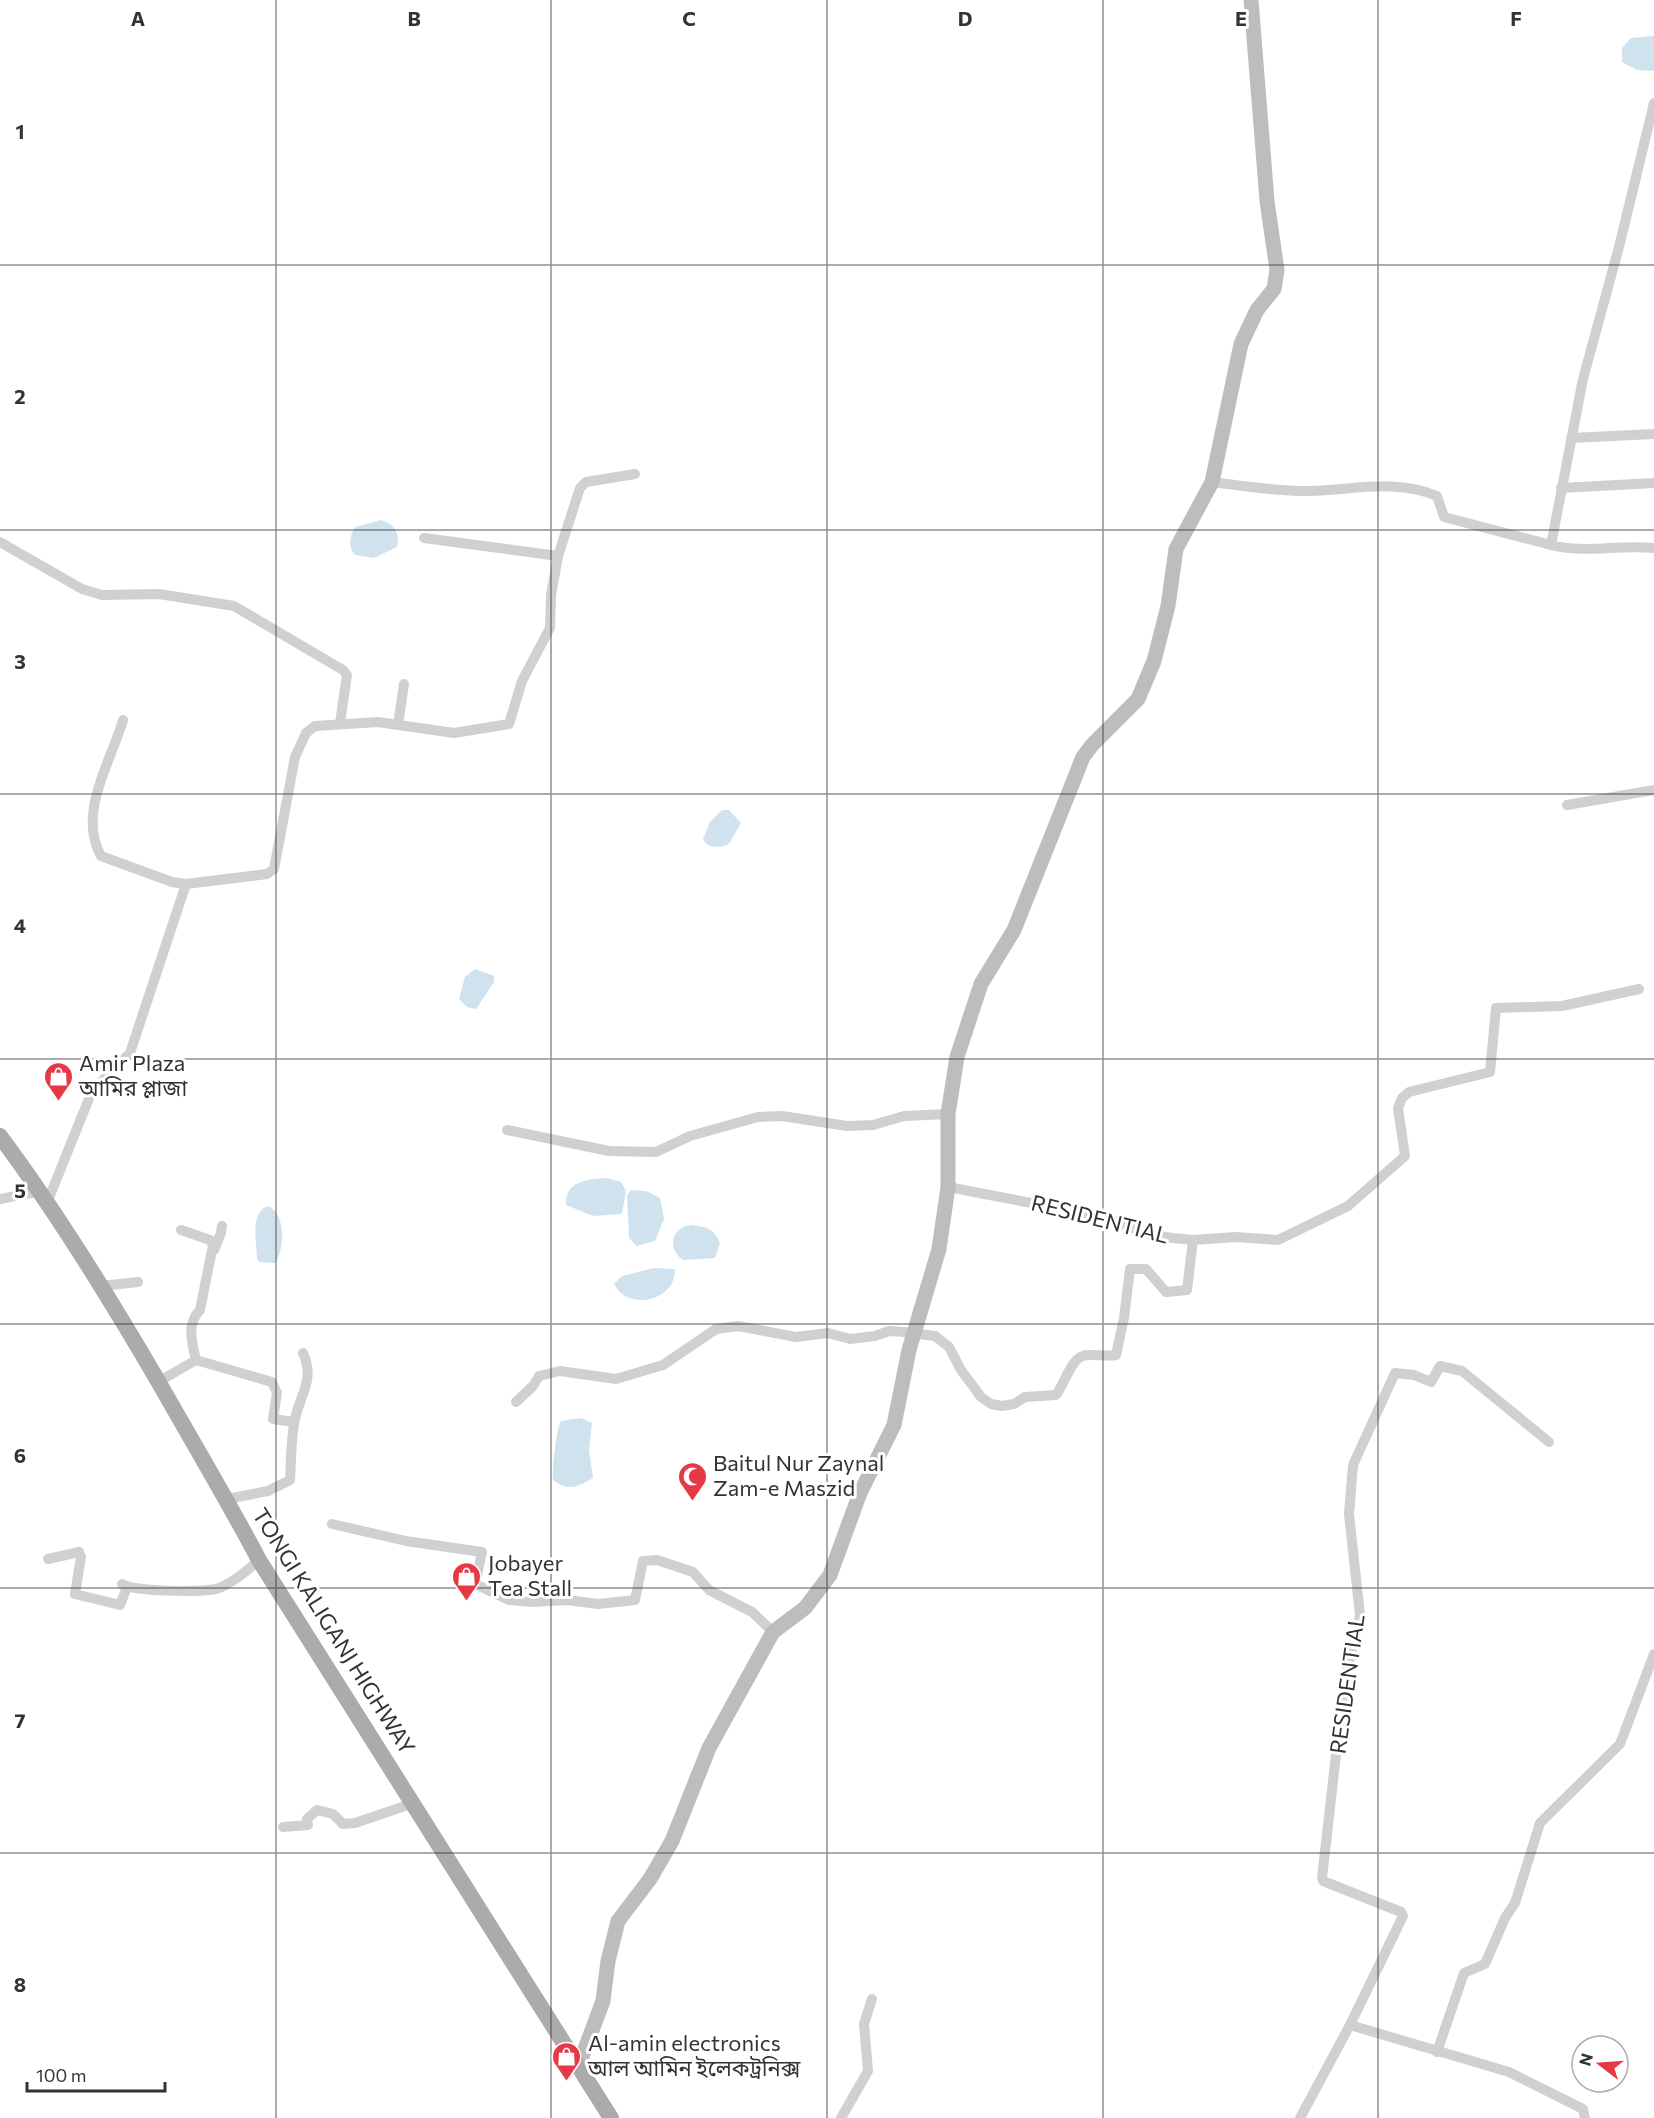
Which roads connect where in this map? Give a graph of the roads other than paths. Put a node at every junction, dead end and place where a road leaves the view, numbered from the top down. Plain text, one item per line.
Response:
1 (1251, 0) edge
2 (1654, 103) edge
3 (1654, 434) edge
4 (1571, 438) junction
5 (635, 474) dead end
6 (1212, 482) junction
7 (1654, 483) edge
8 (1561, 488) junction
9 (424, 538) dead end
10 (0, 542) edge
11 (1551, 545) junction
12 (1654, 548) edge
13 (558, 556) junction
14 (405, 684) dead end
15 (123, 720) dead end
16 (340, 723) junction
17 (398, 724) junction
18 (1654, 790) edge
19 (1567, 805) dead end
20 (186, 884) junction
21 (1639, 989) dead end
22 (948, 1114) junction
23 (507, 1130) dead end
24 (0, 1136) edge
25 (948, 1187) junction
26 (44, 1197) junction
27 (0, 1199) edge
28 (222, 1226) dead end
29 (182, 1230) dead end
30 (1193, 1240) junction
31 (213, 1251) junction
32 (138, 1282) dead end
33 (101, 1286) junction
34 (914, 1335) junction
35 (303, 1353) dead end
36 (196, 1360) junction
37 (158, 1382) junction
38 (516, 1402) dead end
39 (294, 1422) junction
40 (1549, 1442) dead end
41 (227, 1499) junction
42 (332, 1524) dead end
43 (48, 1558) dead end
44 (259, 1560) junction
45 (773, 1632) junction
46 (1654, 1654) edge
47 (414, 1803) junction
48 (283, 1827) dead end
49 (872, 1999) dead end
50 (1350, 2025) junction
51 (1437, 2052) junction
52 (579, 2065) junction
53 (611, 2118) edge
54 (841, 2118) edge
55 (1300, 2118) edge
56 (1585, 2118) edge

1 - 6 street
2 - 4 street
3 - 4 street
4 - 8 street
5 - 13 street
6 - 11 street
6 - 22 street
7 - 8 street
8 - 11 street
9 - 13 street
10 - 16 street
11 - 12 street
13 - 17 street
14 - 17 street
15 - 20 street
16 - 17 street
16 - 20 street
18 - 19 street
20 - 26 street
21 - 30 street, RESIDENTIAL
22 - 23 street
22 - 25 street
24 - 26 main road, TONGI KALIGANJ HIGHWAY
25 - 30 street, RESIDENTIAL
25 - 34 street
26 - 27 street
26 - 33 main road, TONGI KALIGANJ HIGHWAY
28 - 31 street
29 - 31 street
30 - 34 street
31 - 36 street
32 - 33 street
33 - 37 main road, TONGI KALIGANJ HIGHWAY
34 - 38 street
34 - 45 street
35 - 39 street
36 - 37 street
36 - 39 street
37 - 41 main road, TONGI KALIGANJ HIGHWAY
39 - 41 street
40 - 50 street, RESIDENTIAL
41 - 44 main road, TONGI KALIGANJ HIGHWAY
42 - 45 street
43 - 44 street
44 - 47 main road, TONGI KALIGANJ HIGHWAY
45 - 52 street
46 - 51 street
47 - 48 street
47 - 52 main road, TONGI KALIGANJ HIGHWAY
49 - 54 street
50 - 51 street
50 - 55 street, RESIDENTIAL
51 - 56 street
52 - 53 main road, TONGI KALIGANJ HIGHWAY

